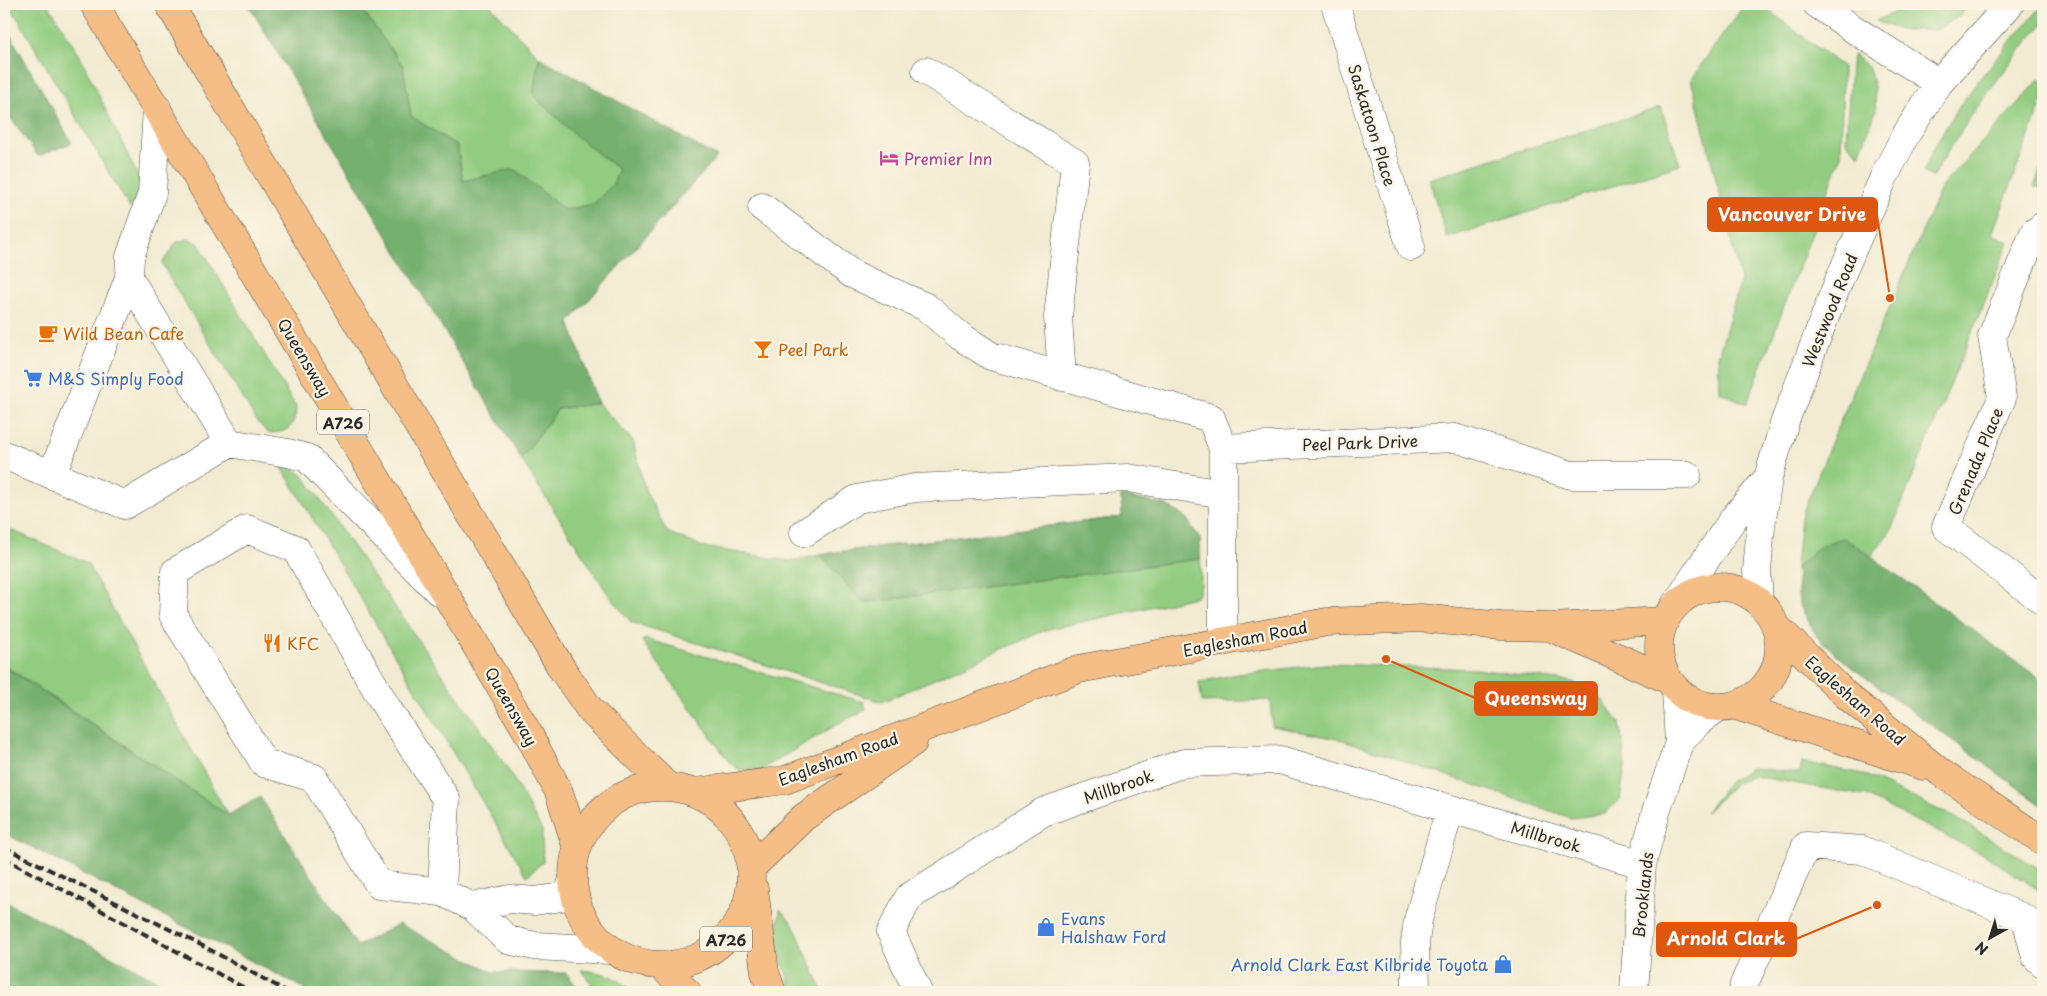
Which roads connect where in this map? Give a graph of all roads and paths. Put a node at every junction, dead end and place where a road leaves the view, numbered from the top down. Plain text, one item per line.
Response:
1 (94, 4) edge
2 (169, 4) edge
3 (1335, 4) edge
4 (1817, 4) edge
5 (2010, 4) edge
6 (926, 71) dead end
7 (1939, 83) junction
8 (157, 108) junction
9 (762, 207) dead end
10 (2043, 226) edge
11 (1410, 247) dead end
12 (129, 278) junction
13 (1062, 377) junction
14 (229, 443) junction
15 (1222, 448) junction
16 (4, 455) edge
17 (52, 475) junction
18 (1687, 475) dead end
19 (1768, 478) junction
20 (1223, 494) junction
21 (804, 533) dead end
22 (2043, 601) edge
23 (1759, 603) junction
24 (453, 606) junction
25 (1670, 613) junction
26 (1775, 625) junction
27 (1551, 627) junction
28 (1224, 642) junction
29 (1671, 684) junction
30 (1727, 707) junction
31 (949, 717) junction
32 (1679, 743) junction
33 (1940, 772) junction
34 (668, 786) junction
35 (695, 792) junction
36 (1450, 809) junction
37 (2043, 841) edge
38 (577, 848) junction
39 (1642, 864) junction
40 (752, 871) junction
41 (572, 882) junction
42 (442, 892) junction
43 (473, 907) junction
44 (610, 950) junction
45 (2043, 963) edge
46 (663, 967) junction
47 (688, 992) edge
48 (772, 992) edge
49 (918, 992) edge
50 (1416, 992) edge
51 (1634, 992) edge
52 (1744, 992) edge

1 - 8 main road, Queensway / A726
2 - 34 main road, A726
3 - 11 street, Saskatoon Place
4 - 7 street
5 - 7 street, Westwood Road
6 - 13 street
7 - 19 street, Westwood Road
8 - 12 street
8 - 24 main road, Queensway / A726
9 - 13 street
10 - 22 street, Grenada Place
12 - 14 street
12 - 17 street
13 - 15 street
14 - 17 street
14 - 24 street
15 - 18 street, Peel Park Drive
15 - 20 street
16 - 17 street
19 - 23 street, Westwood Road
19 - 25 street, Westwood Road
20 - 21 street
20 - 28 street
23 - 25 main road
23 - 26 main road
24 - 38 main road, Queensway / A726
25 - 27 main road, Eaglesham Road
25 - 29 main road
26 - 30 main road
26 - 33 main road, Eaglesham Road
27 - 28 main road, Eaglesham Road
27 - 29 main road, Eaglesham Road
28 - 31 main road, Eaglesham Road
29 - 30 main road
29 - 32 street, Brooklands
30 - 32 street, Brooklands
30 - 33 main road, Eaglesham Road
31 - 35 main road, Eaglesham Road
31 - 40 main road, Eaglesham Road
32 - 39 street, Brooklands
33 - 37 main road, Eaglesham Road
34 - 35 main road, A726
34 - 38 main road, A726
35 - 40 main road, A726
36 - 39 street, Millbrook
36 - 49 street, Millbrook
36 - 50 street
38 - 41 main road, A726
39 - 51 street, Brooklands
40 - 46 main road, A726
40 - 48 main road, A726
41 - 43 street
41 - 44 main road, A726
42 - 42 street
42 - 43 street
43 - 44 street
44 - 46 main road, A726
45 - 52 street
46 - 47 main road

